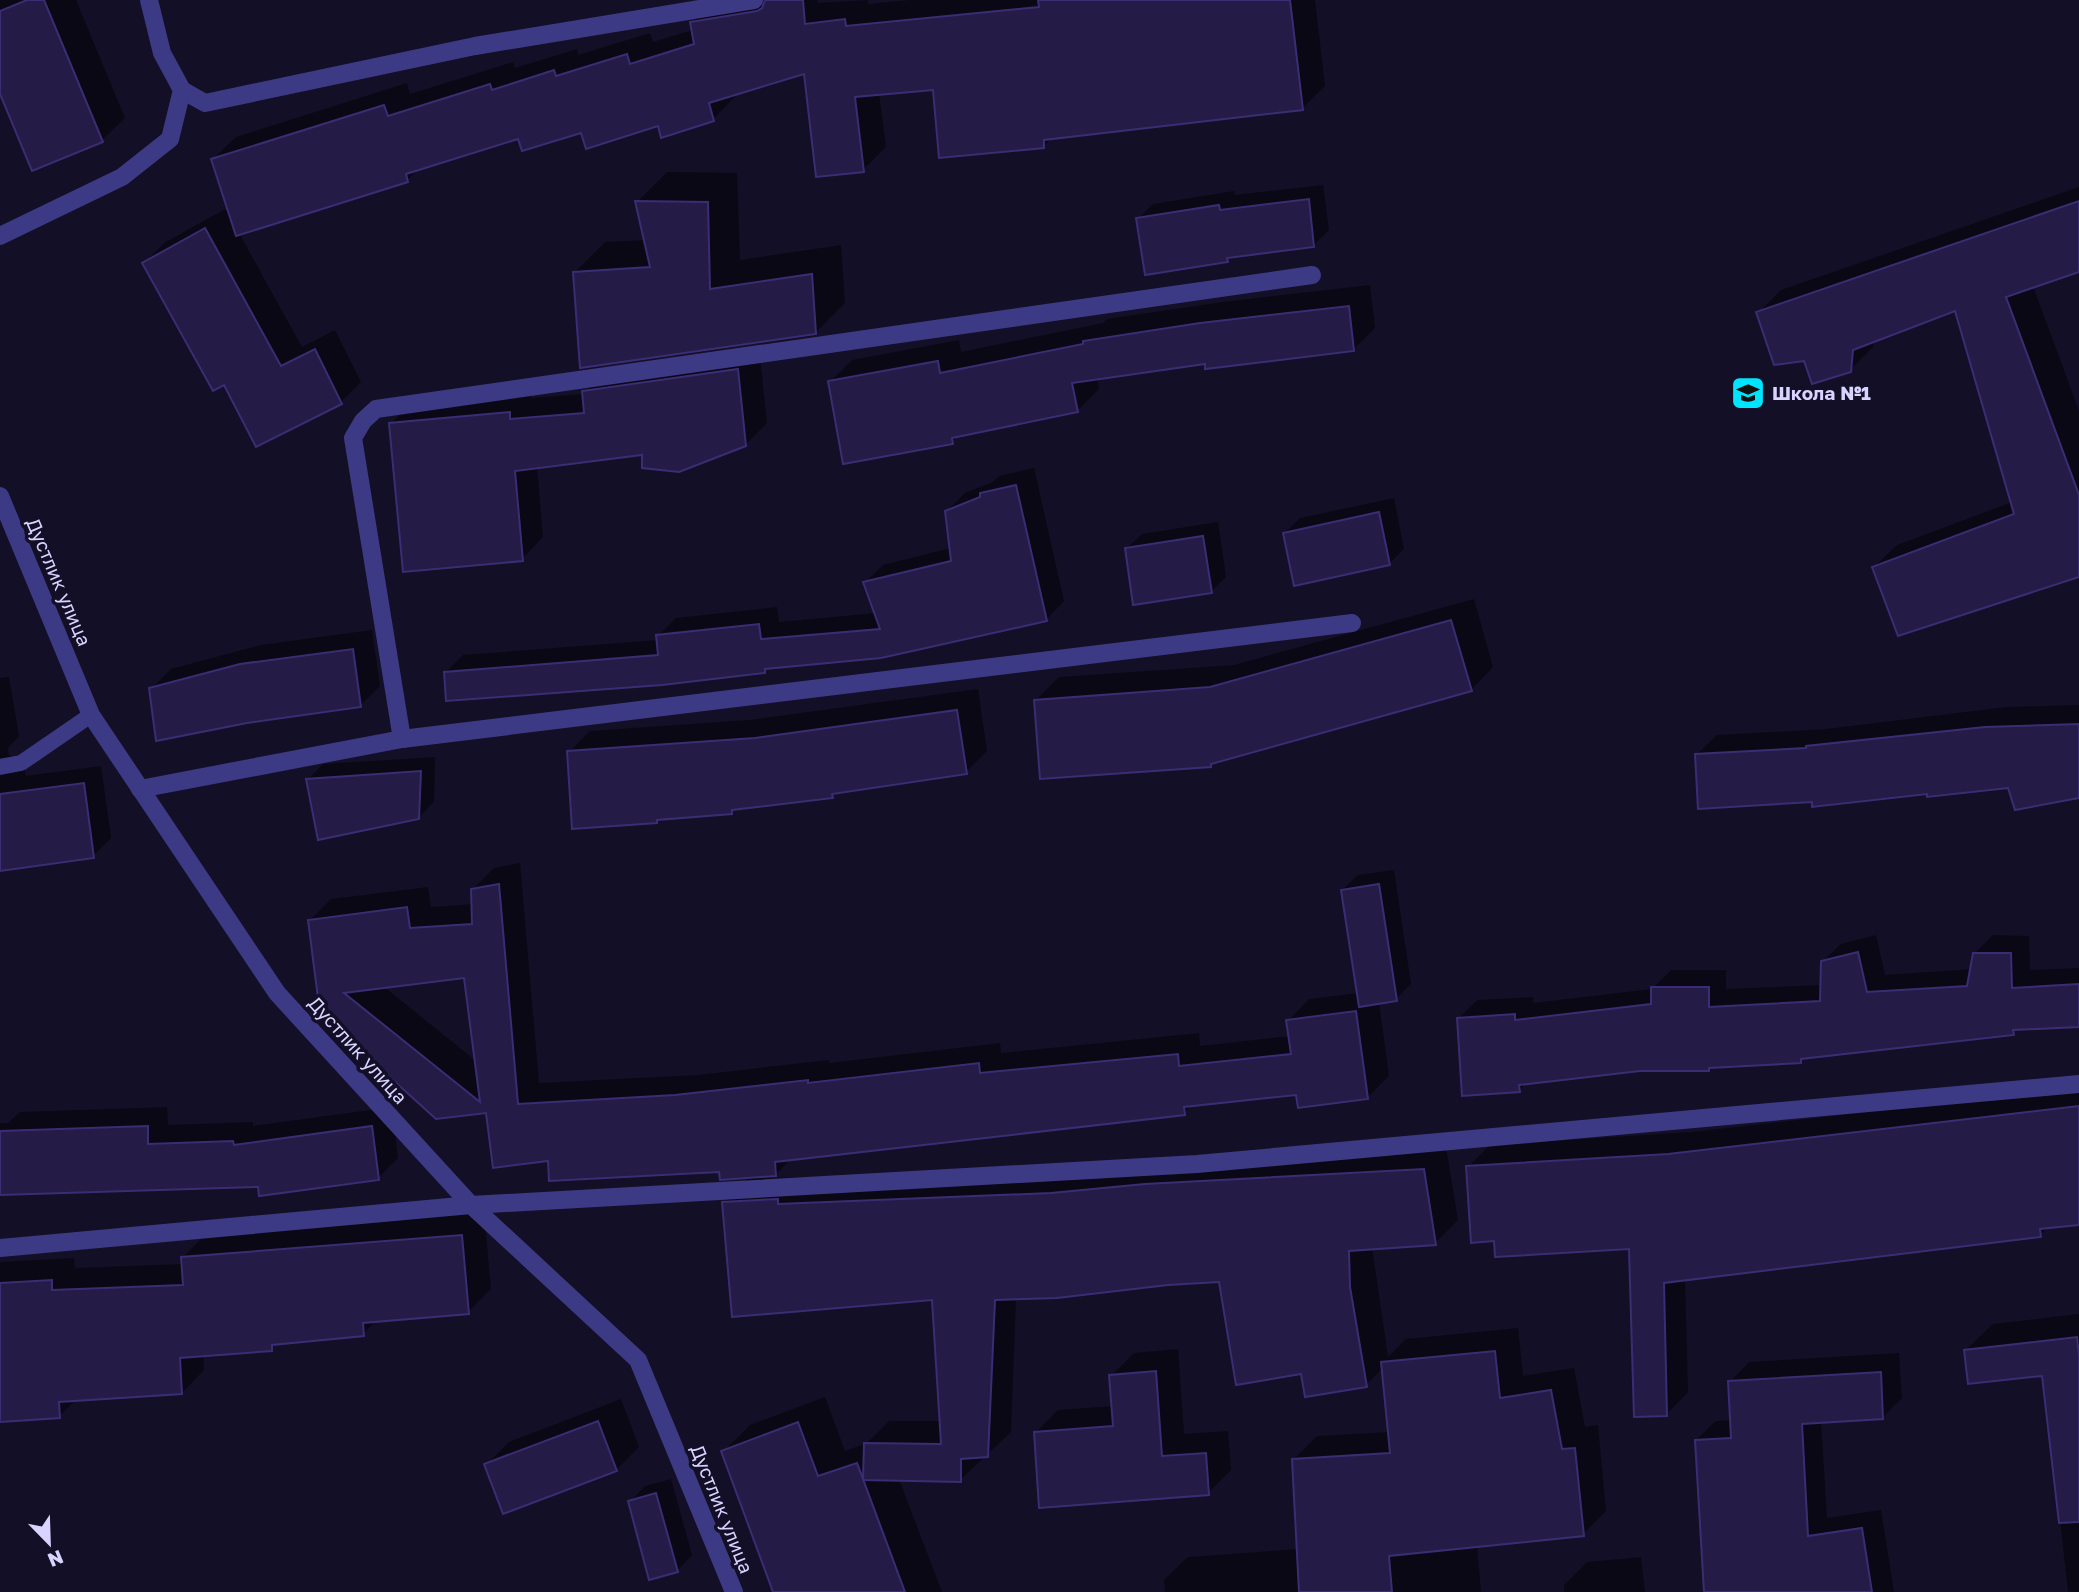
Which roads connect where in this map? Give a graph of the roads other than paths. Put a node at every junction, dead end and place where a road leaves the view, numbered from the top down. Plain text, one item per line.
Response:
1 (149, 0) edge
2 (754, 0) edge
3 (183, 90) junction
4 (0, 236) edge
5 (1312, 275) dead end
6 (0, 496) edge
7 (1352, 623) dead end
8 (91, 715) junction
9 (402, 739) junction
10 (0, 767) edge
11 (140, 789) junction
12 (2079, 1084) edge
13 (471, 1205) junction
14 (0, 1248) edge
15 (734, 1592) edge

1 - 3 street
2 - 3 street
3 - 4 street
5 - 9 street
6 - 8 street, Дустлик улица
7 - 9 street
8 - 10 lane
8 - 11 street, Дустлик улица
9 - 11 street
11 - 13 street, Дустлик улица
12 - 13 street
13 - 14 street
13 - 15 street, Дустлик улица

